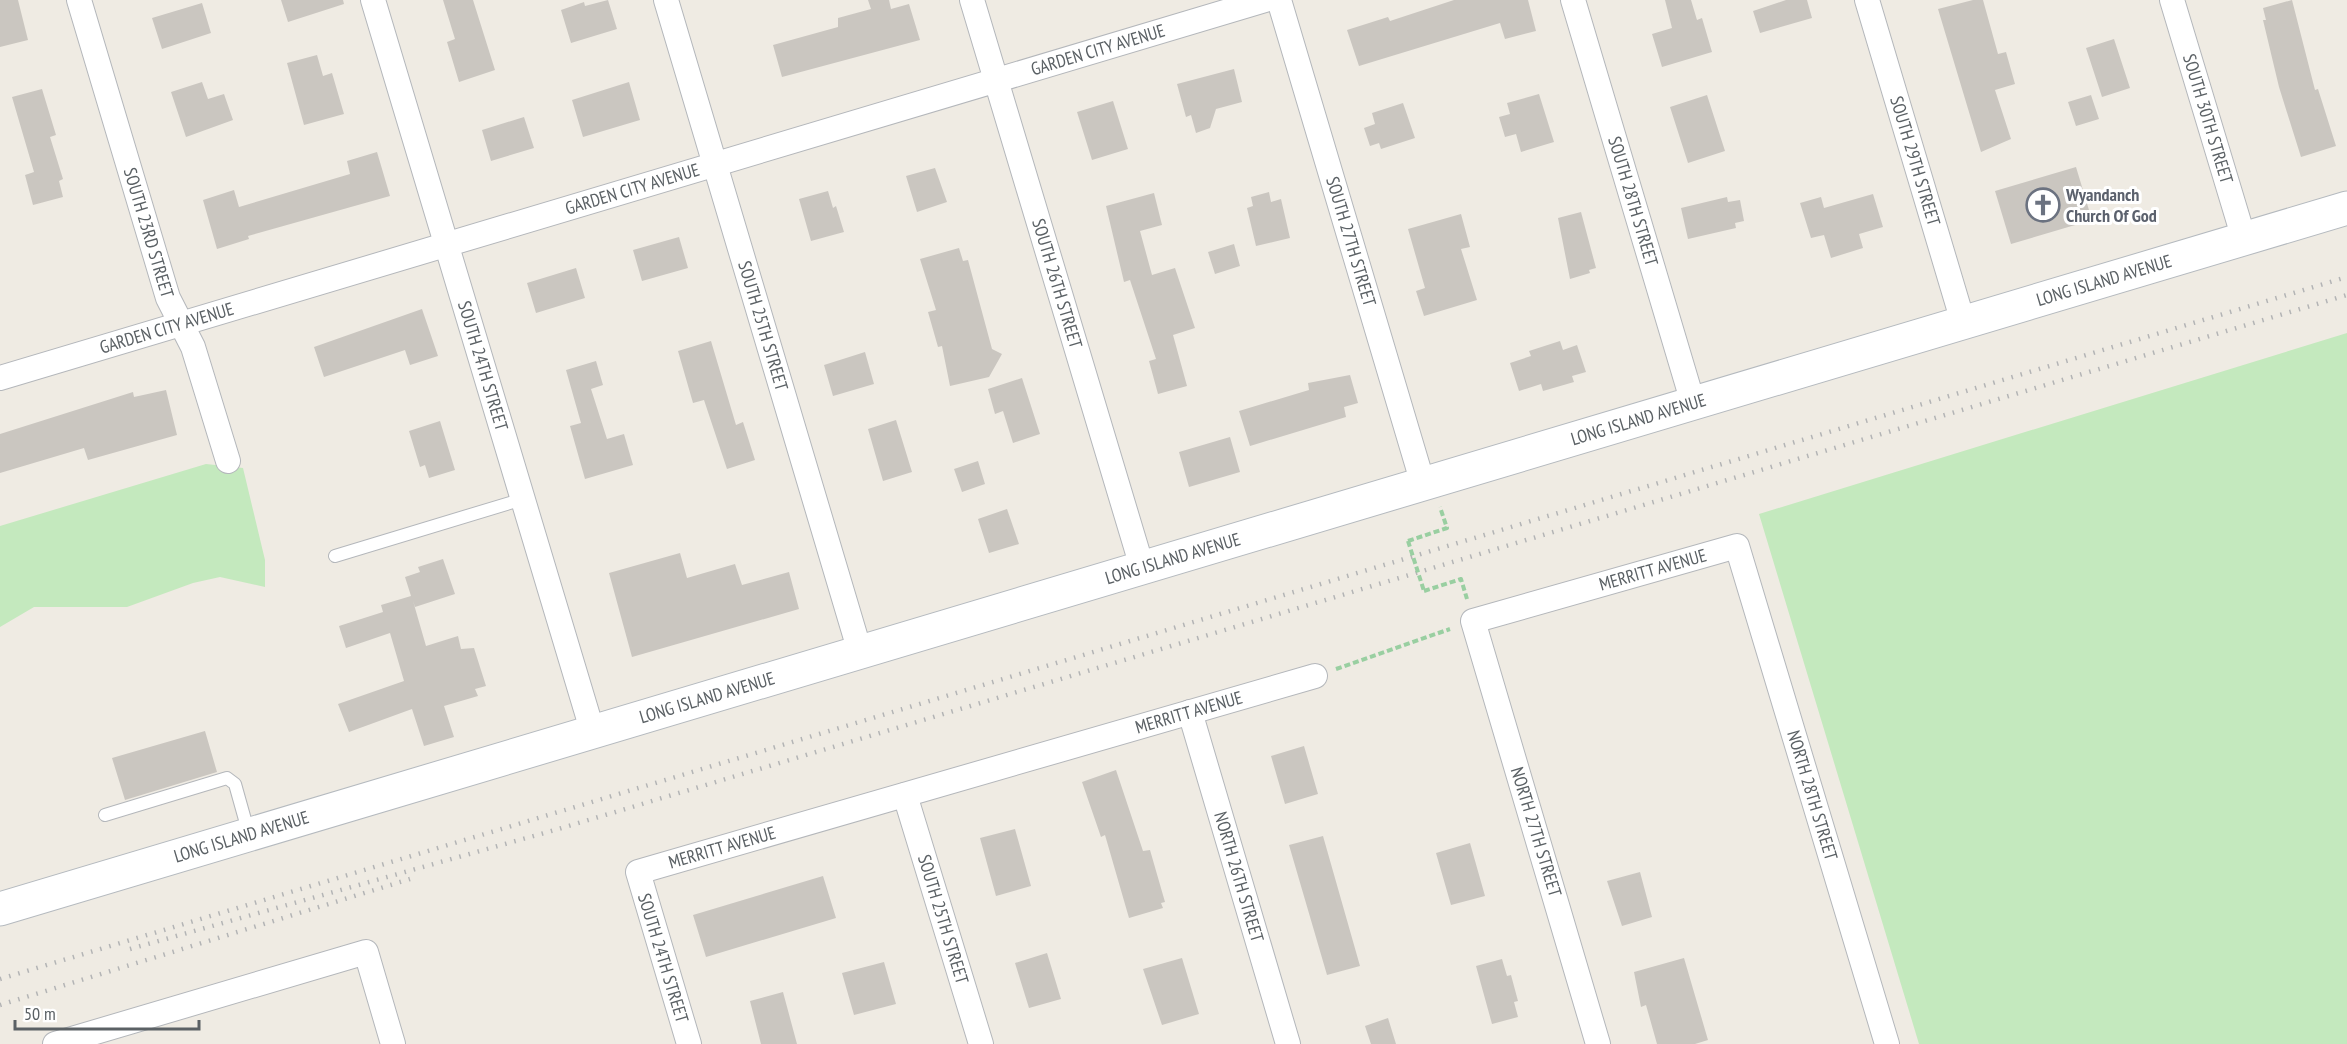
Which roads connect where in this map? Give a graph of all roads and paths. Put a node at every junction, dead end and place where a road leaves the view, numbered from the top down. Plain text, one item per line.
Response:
1 (79, 0) edge
2 (373, 0) edge
3 (666, 0) edge
4 (972, 0) edge
5 (1265, 0) edge
6 (1279, 0) edge
7 (1574, 0) edge
8 (1867, 0) edge
9 (2172, 0) edge
10 (996, 81) junction
11 (715, 165) junction
12 (2347, 208) edge
13 (2244, 239) junction
14 (447, 246) junction
15 (1963, 322) junction
16 (181, 323) junction
17 (0, 378) edge
18 (1693, 403) junction
19 (228, 461) dead end
20 (1431, 495) junction
21 (522, 499) junction
22 (1737, 546) joint
23 (334, 556) dead end
24 (1142, 567) junction
25 (1459, 580) dead end
26 (1473, 621) junction
27 (860, 652) junction
28 (1315, 676) joint
29 (1191, 712) junction
30 (593, 733) junction
31 (905, 795) junction
32 (105, 815) dead end
33 (250, 835) junction
34 (638, 872) joint
35 (0, 909) edge
36 (96, 1038) edge
37 (55, 1044) edge
38 (393, 1044) edge
39 (689, 1044) edge
40 (981, 1044) edge
41 (1288, 1044) edge
42 (1598, 1044) edge
43 (1887, 1044) edge

1 - 16 street, SOUTH 23RD STREET
2 - 14 street, SOUTH 24TH STREET
3 - 11 street, SOUTH 25TH STREET
4 - 10 street, SOUTH 26TH STREET
5 - 10 street, GARDEN CITY AVENUE
6 - 20 street, SOUTH 27TH STREET
7 - 18 street, SOUTH 28TH STREET
8 - 15 street, SOUTH 29TH STREET
9 - 13 street, SOUTH 30TH STREET
10 - 11 street, GARDEN CITY AVENUE
10 - 24 street, SOUTH 26TH STREET
11 - 14 street, GARDEN CITY AVENUE
11 - 27 street, SOUTH 25TH STREET
12 - 13 street, LONG ISLAND AVENUE
13 - 15 street, LONG ISLAND AVENUE
14 - 16 street, GARDEN CITY AVENUE
14 - 21 street, SOUTH 24TH STREET
15 - 18 street, LONG ISLAND AVENUE
16 - 17 street, GARDEN CITY AVENUE
16 - 19 street, SOUTH 23RD STREET
18 - 20 street, LONG ISLAND AVENUE
20 - 24 street, LONG ISLAND AVENUE
20 - 25 path, bridge
21 - 23 lane
21 - 30 street, SOUTH 24TH STREET
22 - 26 street, MERRITT AVENUE
22 - 43 street, NORTH 28TH STREET
24 - 27 street, LONG ISLAND AVENUE
26 - 28 path
26 - 42 street, NORTH 27TH STREET
27 - 30 street, LONG ISLAND AVENUE
28 - 29 street, MERRITT AVENUE
29 - 31 street, MERRITT AVENUE
29 - 41 street, NORTH 26TH STREET
30 - 33 street, LONG ISLAND AVENUE
31 - 34 street, MERRITT AVENUE
31 - 40 street, SOUTH 25TH STREET
32 - 33 lane
33 - 35 street, LONG ISLAND AVENUE
34 - 39 street, SOUTH 24TH STREET
36 - 37 street
36 - 38 street

